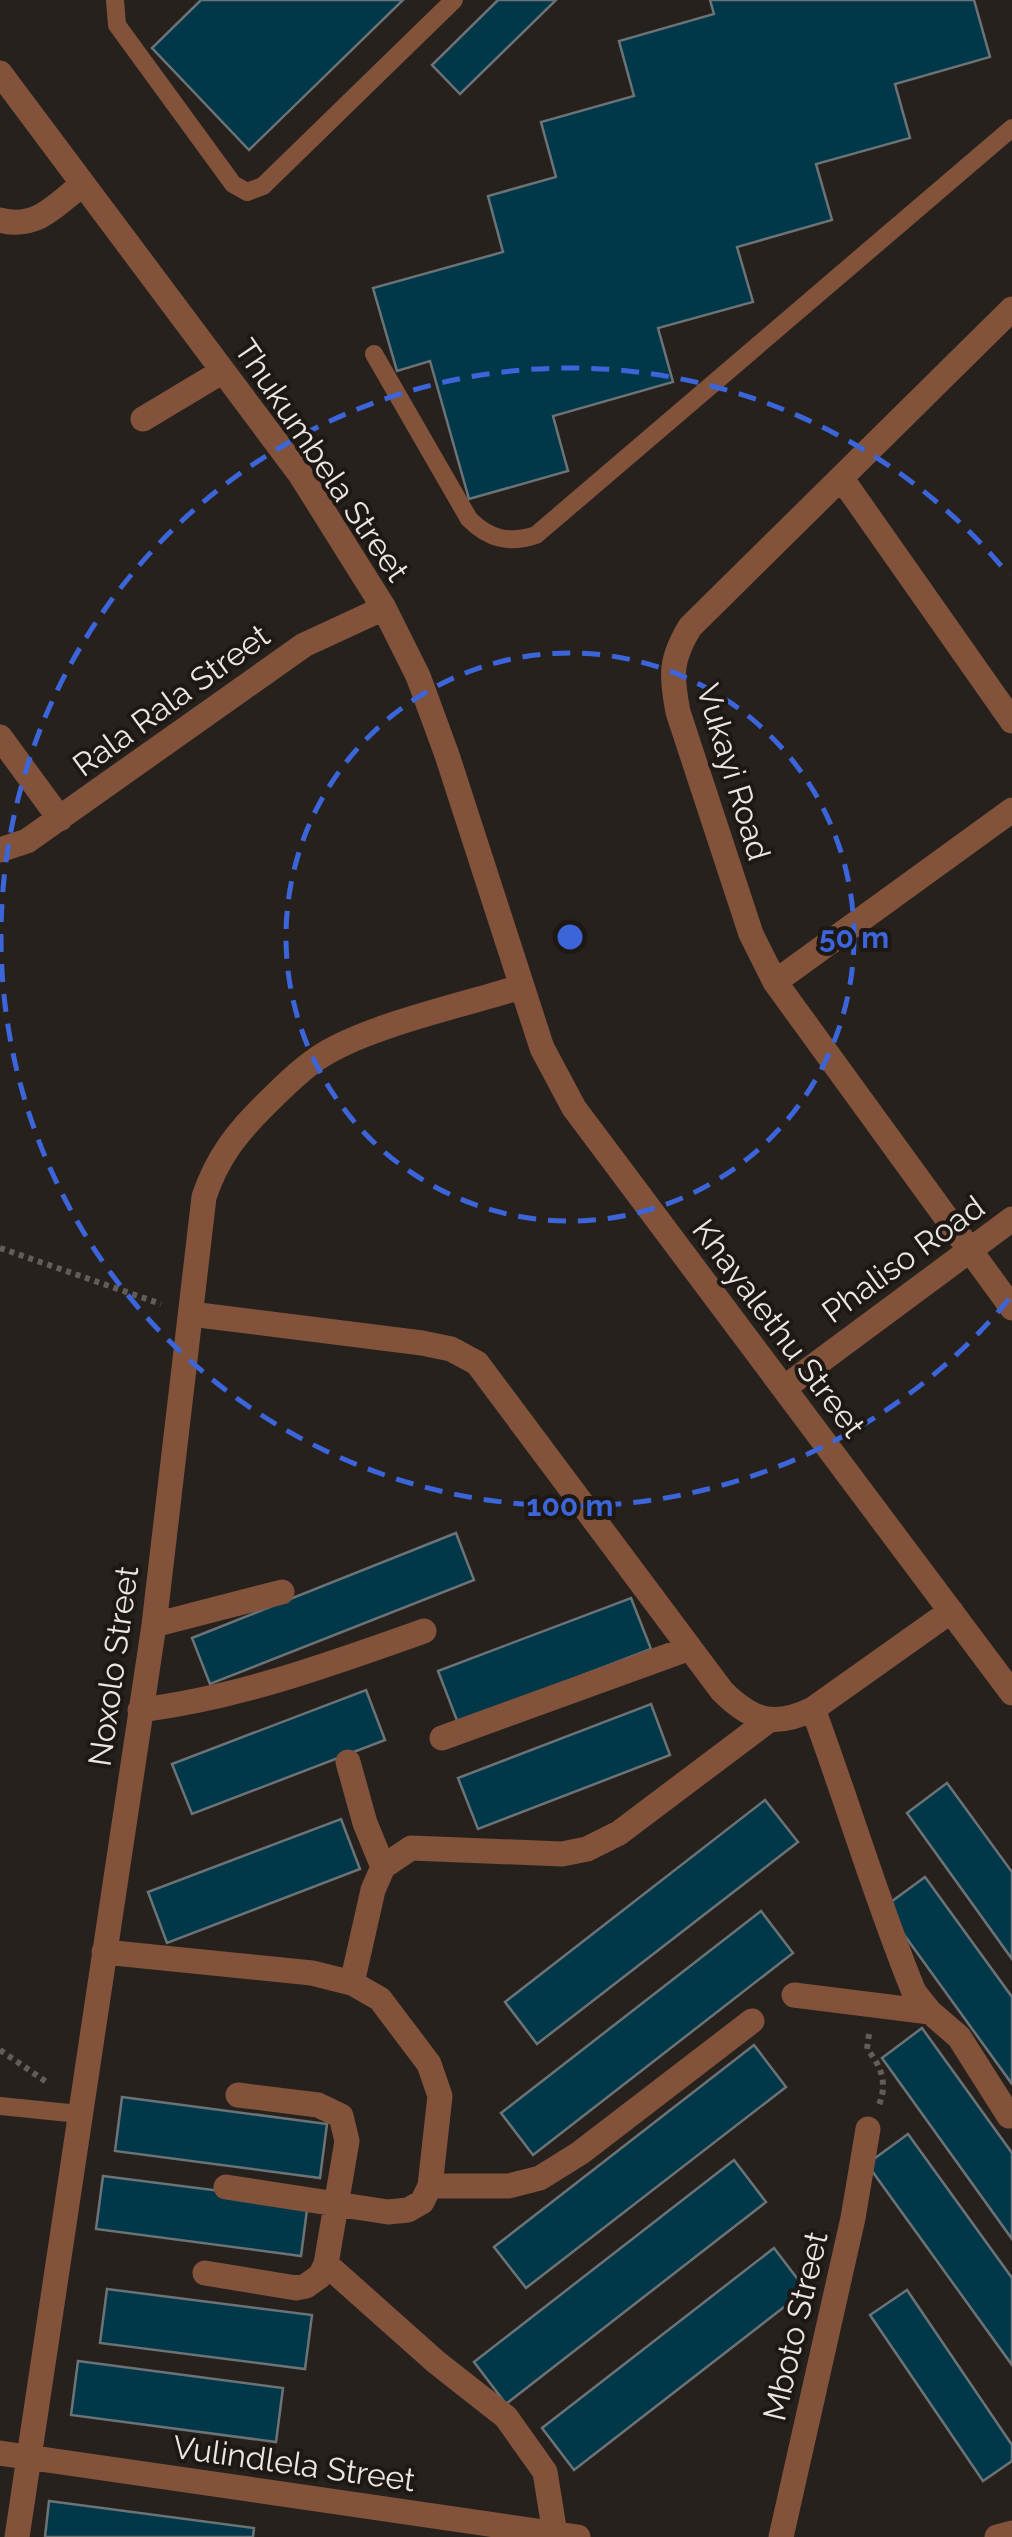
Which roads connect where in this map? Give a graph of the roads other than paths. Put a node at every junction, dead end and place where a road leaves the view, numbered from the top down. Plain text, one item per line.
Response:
1 (115, 0) edge
2 (454, 0) edge
3 (0, 73) edge
4 (1012, 128) edge
5 (82, 184) junction
6 (0, 220) edge
7 (1012, 309) edge
8 (374, 354) dead end
9 (223, 371) junction
10 (142, 419) dead end
11 (842, 479) junction
12 (384, 608) junction
13 (1012, 720) edge
14 (0, 737) edge
15 (1012, 810) edge
16 (60, 819) junction
17 (0, 850) edge
18 (775, 982) junction
19 (520, 988) junction
20 (1012, 1219) edge
21 (969, 1250) junction
22 (1012, 1308) edge
23 (191, 1314) junction
24 (784, 1388) junction
25 (282, 1592) dead end
26 (951, 1611) junction
27 (154, 1624) junction
28 (424, 1632) dead end
29 (690, 1648) junction
30 (1012, 1692) edge
31 (813, 1709) junction
32 (140, 1710) junction
33 (769, 1720) junction
34 (442, 1738) dead end
35 (348, 1762) dead end
36 (383, 1866) junction
37 (104, 1952) junction
38 (352, 1982) junction
39 (794, 1995) dead end
40 (930, 2012) junction
41 (752, 2021) dead end
42 (238, 2095) dead end
43 (0, 2106) edge
44 (78, 2114) junction
45 (0, 2115) edge
46 (1009, 2116) dead end
47 (868, 2129) road end
48 (226, 2186) dead end
49 (430, 2186) junction
50 (337, 2204) junction
51 (326, 2264) junction
52 (205, 2273) dead end
53 (0, 2453) edge
54 (29, 2457) junction
55 (1012, 2533) edge
56 (567, 2535) edge
57 (17, 2537) edge
58 (781, 2537) edge
59 (997, 2537) edge

1 - 2 lane
3 - 5 street, Thukumbela Street
4 - 8 lane
5 - 6 street
5 - 9 street, Thukumbela Street
7 - 11 street, Vukayi Road
9 - 10 street
9 - 12 street, Thukumbela Street
11 - 13 street
11 - 18 street, Vukayi Road
12 - 16 street, Rala Rala Street
12 - 19 street, Thukumbela Street
14 - 16 street
15 - 18 street
16 - 17 street, Rala Rala Street
18 - 21 street, Vukayi Road
19 - 23 street, Noxolo Street
19 - 24 street, Khayalethu Street
20 - 21 street, Phaliso Road
21 - 22 street, Vukayi Road
21 - 24 street, Phaliso Road
23 - 27 street, Noxolo Street
23 - 29 street
24 - 26 street, Khayalethu Street
25 - 27 street
26 - 30 street, Khayalethu Street
26 - 31 street
27 - 32 street, Noxolo Street
28 - 32 street
29 - 33 street
29 - 34 street
31 - 33 street
31 - 40 street
32 - 37 street, Noxolo Street
33 - 36 street
35 - 36 street
36 - 38 street
37 - 38 street
37 - 44 street, Noxolo Street
38 - 49 street
39 - 40 street
40 - 46 street
41 - 49 street
42 - 50 street
43 - 44 lane
43 - 45 lane
44 - 54 street, Noxolo Street
47 - 58 street, Mboto Street
48 - 50 street
49 - 50 street
50 - 51 street
51 - 52 street
51 - 56 street
53 - 54 street, Vulindlela Street
54 - 56 street, Vulindlela Street
54 - 57 street, Noxolo Street
55 - 59 street

